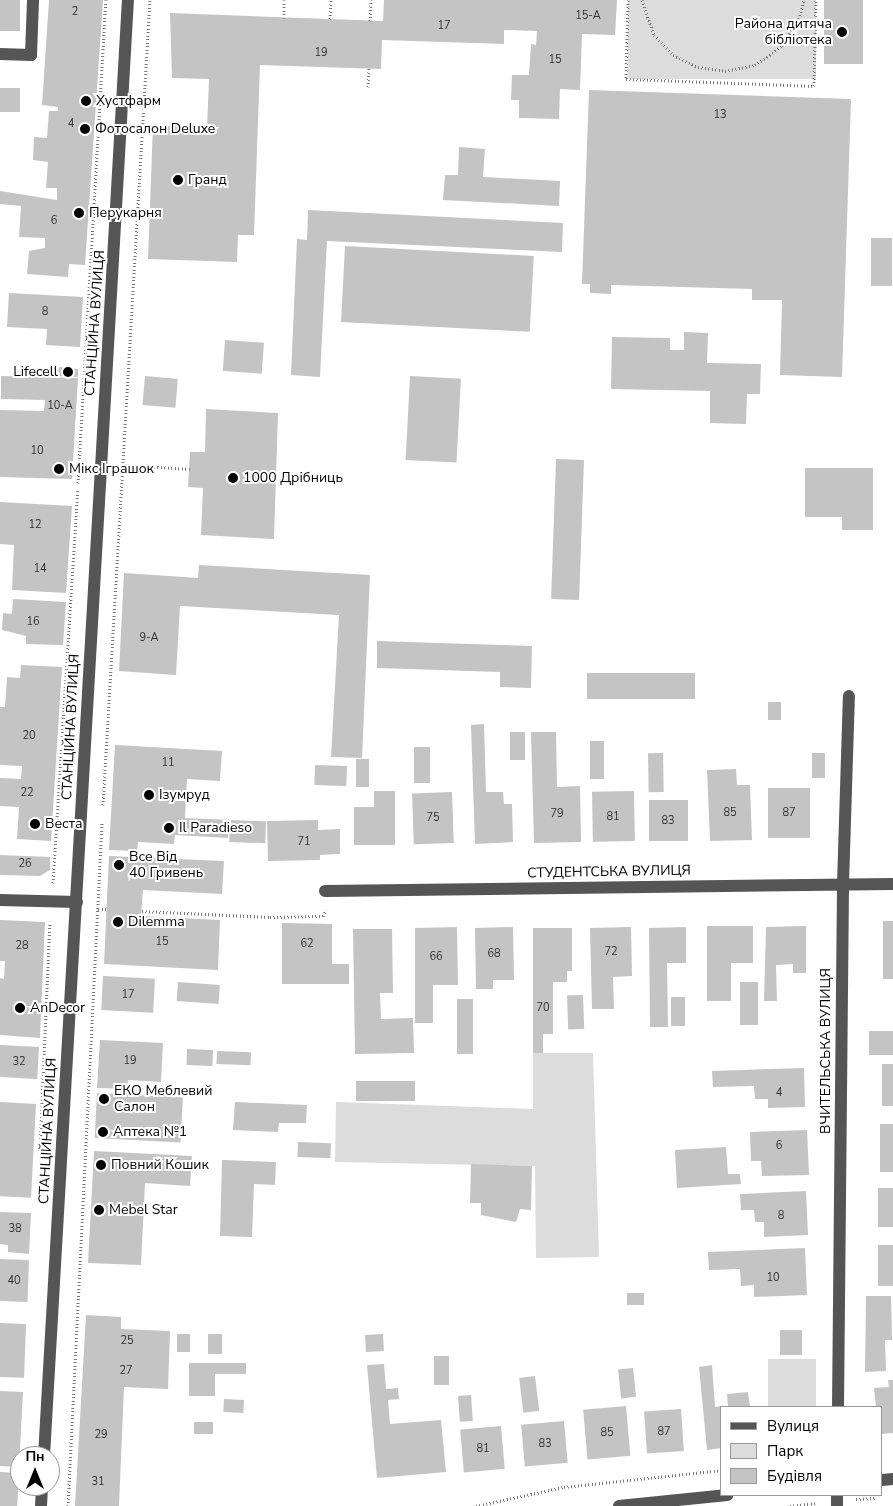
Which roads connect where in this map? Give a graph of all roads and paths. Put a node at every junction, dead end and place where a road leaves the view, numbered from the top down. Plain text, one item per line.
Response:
1 (33, 0) edge
2 (106, 0) edge
3 (128, 0) edge
4 (150, 0) edge
5 (284, 0) edge
6 (331, 0) edge
7 (371, 0) edge
8 (628, 0) edge
9 (642, 0) edge
10 (804, 0) edge
11 (816, 0) edge
12 (284, 18) dead end
13 (330, 19) dead end
14 (370, 21) dead end
15 (0, 54) edge
16 (369, 68) dead end
17 (368, 87) dead end
18 (126, 465) junction
19 (190, 469) dead end
20 (850, 696) dead end
21 (842, 884) junction
22 (893, 884) edge
23 (326, 892) joint
24 (0, 900) edge
25 (51, 901) junction
26 (77, 902) junction
27 (98, 909) junction
28 (106, 909) dead end
29 (142, 911) dead end
30 (42, 918) dead end
31 (50, 918) junction
32 (40, 1157) dead end
33 (838, 1406) edge
34 (45, 1446) edge
35 (720, 1470) edge
36 (720, 1496) edge
37 (68, 1506) edge
38 (476, 1506) edge
39 (619, 1506) edge

1 - 15 street
2 - 25 path
3 - 26 street, СТАНЦІЙНА ВУЛИЦЯ
4 - 18 path
5 - 12 path
6 - 13 path
7 - 14 path
8 - 11 path
9 - 10 path
16 - 17 path
18 - 19 path
18 - 27 path
20 - 21 street, ВЧИТЕЛЬСЬКА ВУЛИЦЯ
21 - 22 street, СТУДЕНТСЬКА ВУЛИЦЯ
21 - 23 street, СТУДЕНТСЬКА ВУЛИЦЯ
21 - 33 street, ВЧИТЕЛЬСЬКА ВУЛИЦЯ
23 - 29 path
24 - 25 street
25 - 26 street
25 - 31 path
26 - 34 street, СТАНЦІЙНА ВУЛИЦЯ
27 - 28 path
27 - 37 path
30 - 31 path
31 - 32 path
35 - 38 path
36 - 39 street

